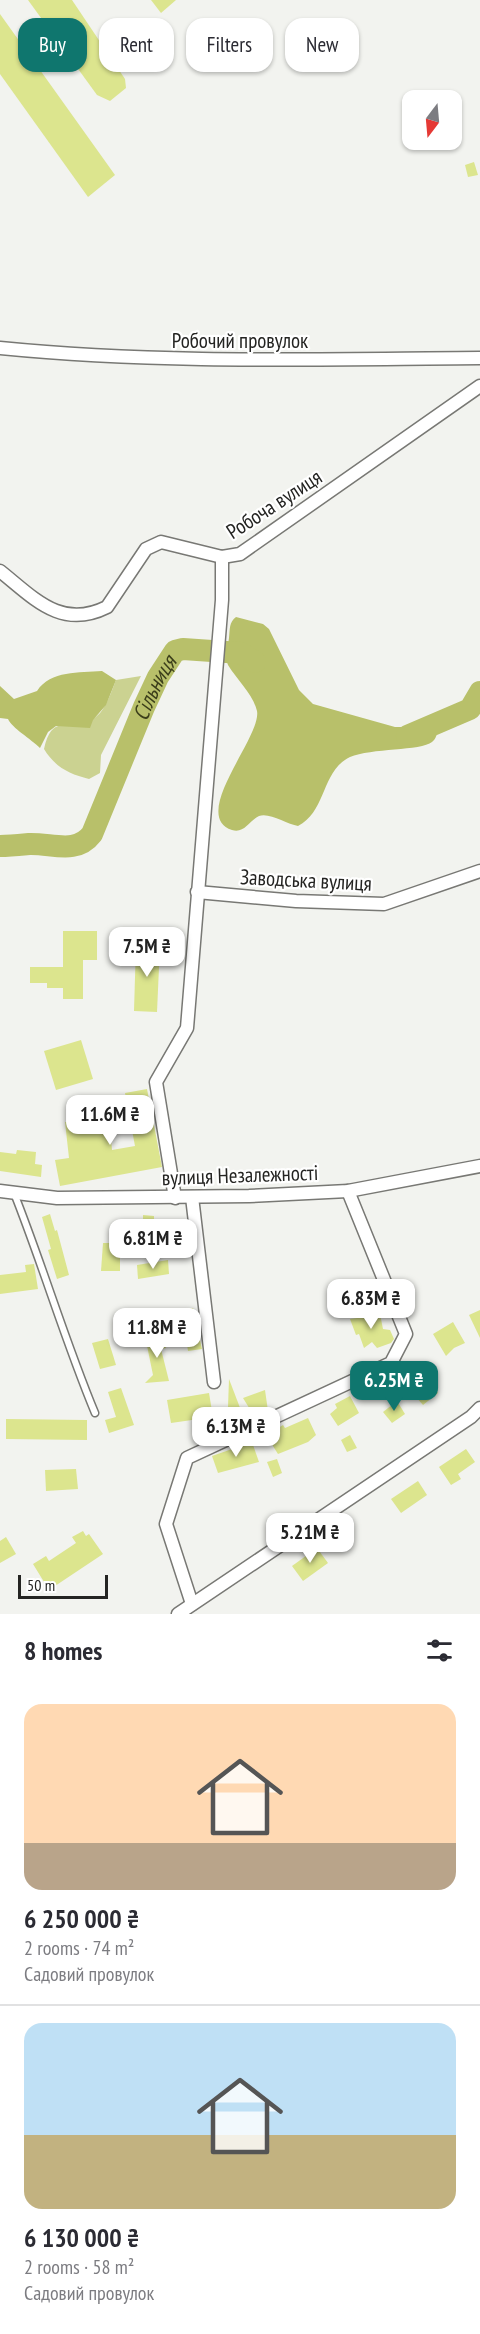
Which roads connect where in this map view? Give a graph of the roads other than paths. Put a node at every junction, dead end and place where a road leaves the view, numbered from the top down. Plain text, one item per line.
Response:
1 (0, 348) edge
2 (480, 358) edge
3 (480, 386) edge
4 (222, 557) junction
5 (0, 571) edge
6 (480, 871) edge
7 (197, 892) junction
8 (480, 1166) edge
9 (0, 1191) edge
10 (348, 1191) junction
11 (14, 1192) junction
12 (192, 1197) junction
13 (175, 1198) junction
14 (214, 1382) dead end
15 (95, 1413) dead end
16 (478, 1413) edge
17 (192, 1604) junction
18 (178, 1614) edge

1 - 2 street, Робочий провулок
3 - 4 street, Робоча вулиця
4 - 5 street, Робоча вулиця
4 - 7 street
6 - 7 street, Заводська вулиця
7 - 13 street
8 - 10 street, вулиця Незалежності
9 - 11 street, вулиця Незалежності
10 - 12 street, вулиця Незалежності
10 - 17 street
11 - 13 street, вулиця Незалежності
11 - 15 lane
12 - 13 street, вулиця Незалежності
12 - 14 street
16 - 17 street
17 - 18 street

